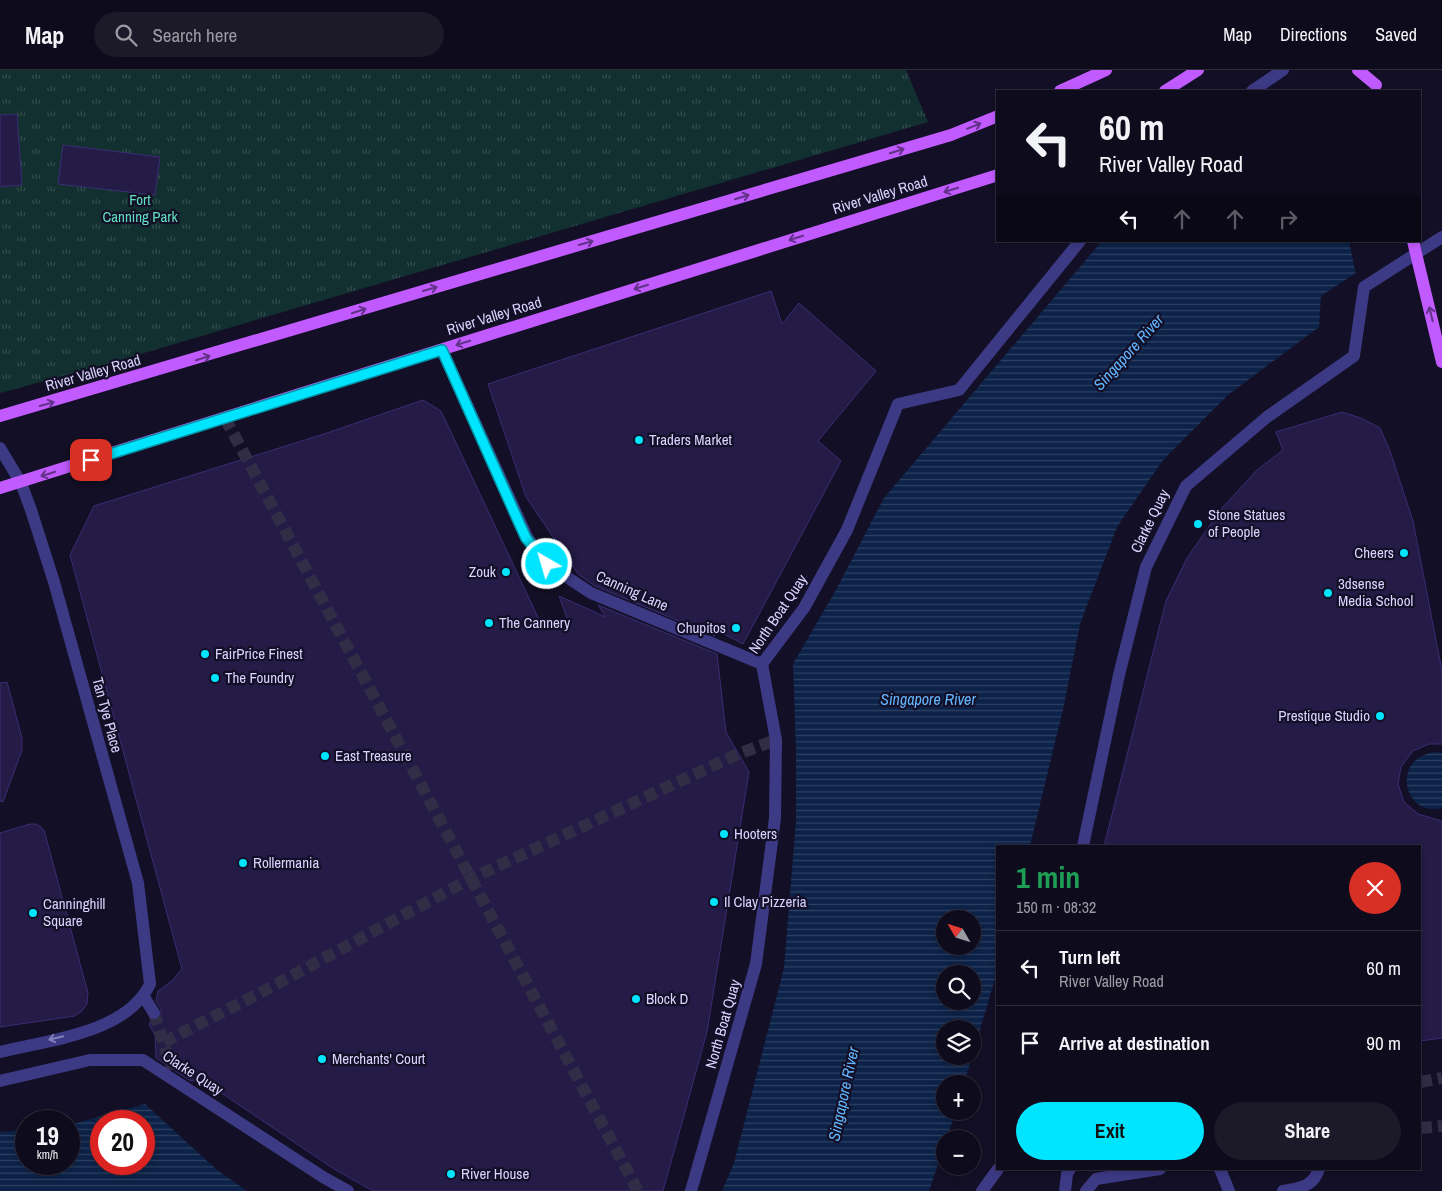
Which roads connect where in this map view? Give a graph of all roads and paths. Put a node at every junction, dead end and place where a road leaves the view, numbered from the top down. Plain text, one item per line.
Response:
1 (1106, 70) edge
2 (1198, 70) edge
3 (1283, 70) edge
4 (1358, 70) edge
5 (1374, 70) edge
6 (1377, 88) edge
7 (1062, 90) edge
8 (1166, 90) edge
9 (1253, 90) edge
10 (996, 117) edge
11 (996, 176) edge
12 (1442, 237) edge
13 (1079, 242) edge
14 (1414, 242) edge
15 (442, 350) junction
16 (1442, 362) edge
17 (0, 416) edge
18 (0, 448) edge
19 (21, 483) junction
20 (0, 488) edge
21 (762, 664) junction
22 (1084, 845) edge
23 (144, 997) junction
24 (154, 1013) tunnel mouth
25 (0, 1052) edge
26 (0, 1081) edge
27 (997, 1170) edge
28 (1069, 1170) edge
29 (1145, 1170) edge
30 (1220, 1170) edge
31 (1318, 1170) edge
32 (1116, 1172) edge
33 (348, 1191) edge
34 (691, 1191) edge
35 (982, 1191) edge
36 (1065, 1191) edge
37 (1086, 1191) edge
38 (1229, 1191) edge
39 (1283, 1191) edge

1 - 7 main road
2 - 8 main road
3 - 9 street
4 - 6 main road
5 - 6 main road
17 -> 10 main road, River Valley Road
11 -> 15 main road, River Valley Road
12 - 22 street, Clarke Quay
13 - 21 street, North Boat Quay
16 -> 14 main road, bridge
15 -> 19 main road, River Valley Road
15 - 21 street, Canning Lane
18 - 19 street, Tan Tye Place
19 - 20 main road, River Valley Road
19 - 23 street, Tan Tye Place
21 - 34 street, North Boat Quay
23 - 24 street
23 -> 25 street
26 - 33 street, Clarke Quay
27 - 35 street
28 - 36 street
29 - 32 street
30 - 38 street
31 - 39 street
32 - 37 street

